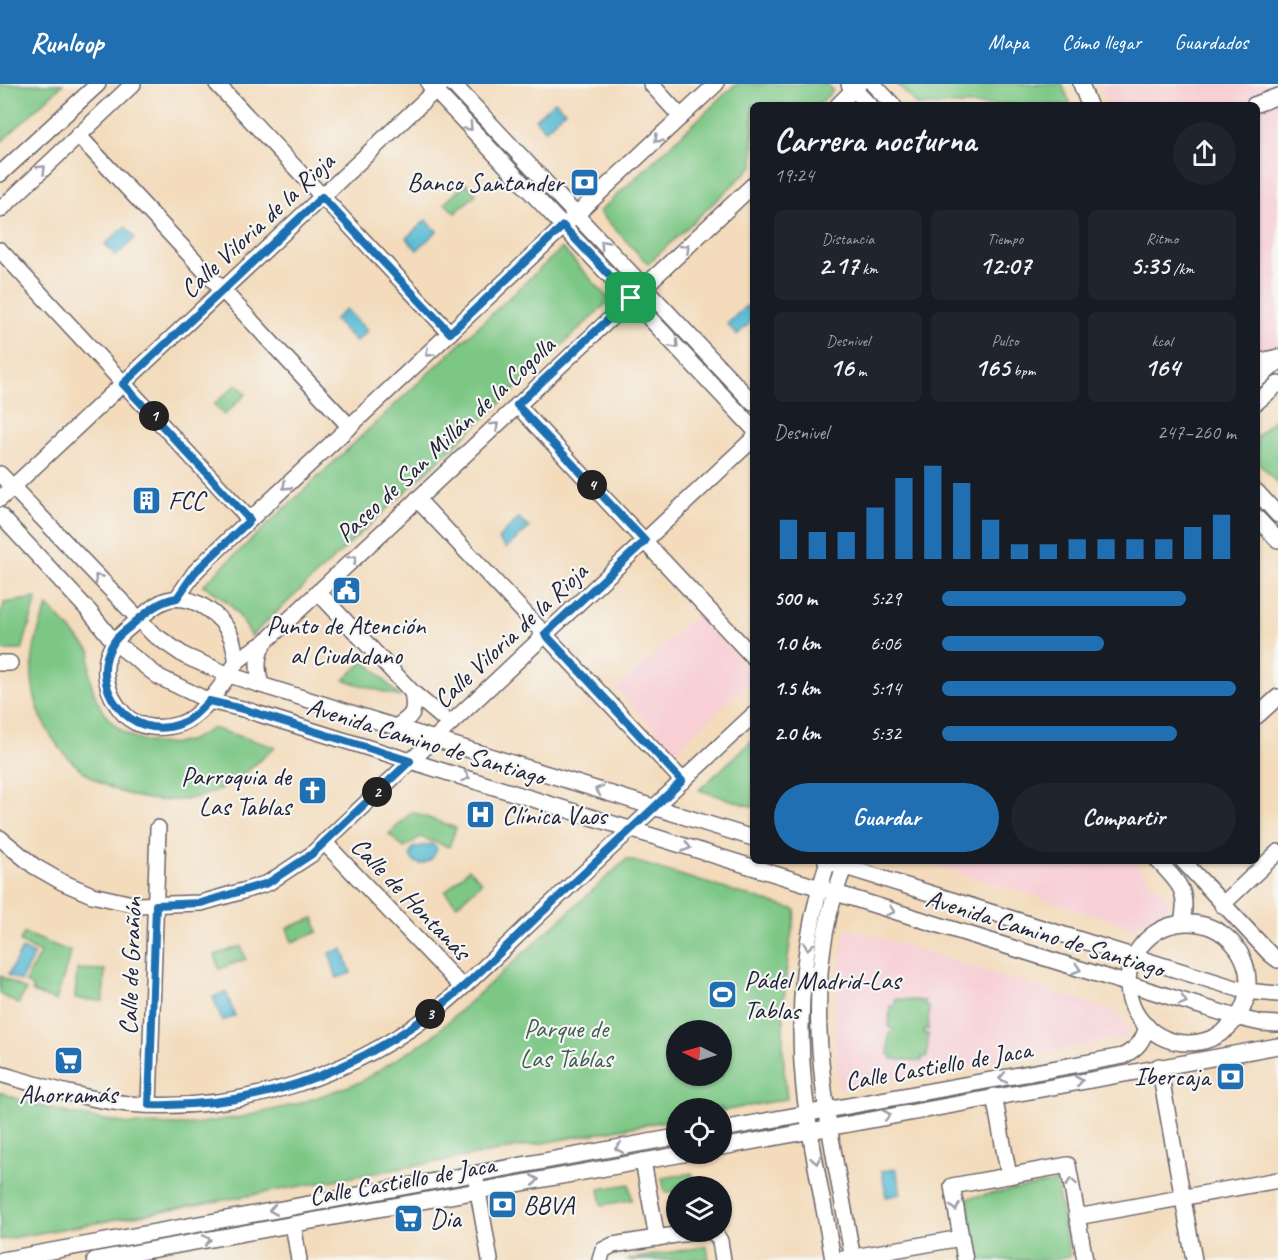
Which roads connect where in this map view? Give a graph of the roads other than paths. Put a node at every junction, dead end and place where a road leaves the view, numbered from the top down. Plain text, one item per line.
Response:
1 (98, 84) edge
2 (133, 84) edge
3 (217, 84) edge
4 (453, 84) edge
5 (651, 84) edge
6 (716, 84) edge
7 (873, 84) edge
8 (1081, 84) edge
9 (436, 86) edge
10 (854, 86) edge
11 (1278, 96) edge
12 (841, 102) edge
13 (867, 102) edge
14 (890, 102) edge
15 (1088, 102) edge
16 (1260, 103) edge
17 (681, 117) junction
18 (78, 135) junction
19 (0, 174) edge
20 (750, 191) edge
21 (322, 197) junction
22 (0, 210) edge
23 (576, 214) junction
24 (563, 226) junction
25 (0, 250) edge
26 (643, 287) junction
27 (223, 290) junction
28 (631, 298) junction
29 (450, 333) junction
30 (1278, 357) edge
31 (1260, 361) edge
32 (1278, 362) edge
33 (1260, 377) edge
34 (123, 384) junction
35 (1278, 384) edge
36 (1260, 399) edge
37 (750, 401) edge
38 (517, 405) junction
39 (750, 425) edge
40 (351, 427) junction
41 (750, 442) edge
42 (0, 474) edge
43 (12, 487) junction
44 (1260, 495) edge
45 (0, 499) edge
46 (417, 499) junction
47 (0, 515) edge
48 (1278, 515) edge
49 (250, 520) junction
50 (1260, 521) edge
51 (1278, 540) edge
52 (645, 541) junction
53 (318, 592) junction
54 (177, 598) junction
55 (139, 620) junction
56 (545, 634) junction
57 (114, 642) junction
58 (264, 643) junction
59 (750, 654) edge
60 (233, 668) junction
61 (261, 685) junction
62 (412, 692) junction
63 (1278, 697) edge
64 (209, 701) junction
65 (1260, 713) edge
66 (750, 717) edge
67 (450, 724) junction
68 (396, 727) junction
69 (434, 739) junction
70 (410, 761) junction
71 (682, 781) junction
72 (655, 807) junction
73 (158, 828) dead end
74 (631, 830) junction
75 (750, 837) edge
76 (0, 838) edge
77 (324, 842) junction
78 (1278, 852) edge
79 (826, 864) edge
80 (846, 864) edge
81 (1161, 864) edge
82 (1186, 864) edge
83 (819, 888) junction
84 (835, 893) junction
85 (1222, 904) junction
86 (156, 905) junction
87 (1182, 922) junction
88 (1261, 943) junction
89 (1278, 951) edge
90 (1135, 957) junction
91 (1278, 960) edge
92 (1128, 984) junction
93 (462, 987) junction
94 (1245, 991) junction
95 (1278, 994) edge
96 (1239, 1018) junction
97 (1278, 1024) edge
98 (1147, 1026) junction
99 (1208, 1041) junction
100 (1278, 1046) edge
101 (1159, 1066) junction
102 (0, 1074) edge
103 (994, 1096) junction
104 (149, 1105) junction
105 (827, 1110) junction
106 (808, 1113) junction
107 (732, 1127) edge
108 (829, 1127) junction
109 (811, 1130) junction
110 (666, 1139) edge
111 (732, 1144) edge
112 (666, 1157) edge
113 (643, 1161) junction
114 (476, 1174) junction
115 (1009, 1176) junction
116 (1278, 1180) edge
117 (478, 1190) junction
118 (1183, 1197) junction
119 (1077, 1217) junction
120 (293, 1224) junction
121 (127, 1237) junction
122 (666, 1237) edge
123 (657, 1238) junction
124 (961, 1238) junction
125 (720, 1242) edge
126 (129, 1257) edge
127 (848, 1259) edge
128 (2, 1260) edge
129 (95, 1260) edge
130 (299, 1260) edge
131 (490, 1260) edge
132 (600, 1260) edge
133 (723, 1260) edge
134 (833, 1260) edge
135 (965, 1260) edge
136 (1085, 1260) edge
137 (1194, 1260) edge

1 - 19 street
2 - 18 street
3 - 21 street
4 - 23 street
5 - 17 street
6 - 17 street
7 - 14 street
8 - 15 street
9 - 21 street, Calle Viloria de la Rioja
9 -> 24 street
10 - 12 street
10 - 13 street
11 - 16 street
17 -> 23 street
22 -> 18 street
18 - 27 street
26 -> 20 street, Paseo de San Millán de la Cogolla
21 - 27 street, Calle Viloria de la Rioja
21 - 29 street
23 - 24 street
26 -> 23 street
24 - 28 street
24 - 29 street
25 - 34 street
26 - 28 street, Paseo de San Millán de la Cogolla
26 - 37 street
27 - 34 street, Calle Viloria de la Rioja
27 - 40 street
28 - 38 street, Paseo de San Millán de la Cogolla
28 -> 39 street
29 -> 40 street
30 - 31 street
32 - 33 street
34 - 43 street, Calle Viloria de la Rioja
34 - 49 street
35 - 36 street
46 -> 38 street, Paseo de San Millán de la Cogolla
38 - 52 street
40 -> 49 street
41 - 52 street, Calle Viloria de la Rioja
42 - 43 street, Avenida Camino de Santiago
43 - 45 street, Calle Viloria de la Rioja
55 -> 43 street, Avenida Camino de Santiago
44 - 48 street
53 -> 46 street, Paseo de San Millán de la Cogolla
46 - 56 street
47 - 57 street, Avenida Camino de Santiago
49 - 54 street
50 - 51 street
52 - 56 street, Calle Viloria de la Rioja
52 - 59 street
53 - 58 street, Paseo de San Millán de la Cogolla
53 - 62 street
54 - 55 street
54 - 60 street
55 - 57 street
55 - 60 street, Avenida Camino de Santiago
56 - 67 street, Calle Viloria de la Rioja
56 - 71 street
57 - 64 street, Avenida Camino de Santiago
57 - 64 street, Paseo de San Millán de la Cogolla
58 - 60 street, Paseo de San Millán de la Cogolla
58 - 61 street
60 - 61 street, Avenida Camino de Santiago
60 - 64 street, Paseo de San Millán de la Cogolla
61 - 68 street, Avenida Camino de Santiago
62 - 67 street
62 - 68 street
63 - 65 street
64 - 70 street, Avenida Camino de Santiago
66 - 71 street
67 - 69 street, Calle Viloria de la Rioja
68 - 69 street, Avenida Camino de Santiago
69 - 70 street, Calle Viloria de la Rioja
72 -> 69 street, Avenida Camino de Santiago
70 -> 74 street, Avenida Camino de Santiago
70 - 77 street, Calle Viloria de la Rioja
71 - 72 street
72 - 74 street
72 - 75 street, Avenida Camino de Santiago
73 - 86 street, Calle de Grañón
74 -> 83 street, Avenida Camino de Santiago
74 - 93 street
76 - 86 street, Calle Viloria de la Rioja
77 - 86 street, Calle Viloria de la Rioja
77 - 93 street, Calle de Hontanás
78 - 85 street
79 - 83 street
80 - 84 street
80 - 90 street, Avenida Camino de Santiago
81 - 87 street
82 - 85 street
83 - 84 street, Avenida Camino de Santiago
83 -> 106 street
84 -> 92 street, Avenida Camino de Santiago
84 - 105 street
85 - 88 street
86 - 104 street, Calle de Grañón
87 - 90 street
87 - 94 street
88 - 89 street
88 - 91 street
90 - 92 street
90 - 94 street, Avenida Camino de Santiago
92 -> 96 street, Avenida Camino de Santiago
92 - 98 street
93 - 104 street
94 - 95 street, Avenida Camino de Santiago
94 - 96 street
96 - 97 street, Avenida Camino de Santiago
96 - 99 street, Calle Castiello de Jaca
98 - 99 street
98 -> 105 street, Calle Castiello de Jaca
99 - 101 street, Calle Castiello de Jaca
100 - 101 street, Calle Castiello de Jaca
103 -> 101 street, Calle Castiello de Jaca
101 - 118 street
102 - 104 street
108 -> 103 street, Calle Castiello de Jaca
103 - 115 street, Calle Castiello de Jaca
105 - 106 street, Calle Castiello de Jaca
105 - 108 street
106 - 107 street, Calle Castiello de Jaca
106 - 109 street
108 - 109 street, Calle Castiello de Jaca
108 - 127 street
109 - 111 street, Calle Castiello de Jaca
109 -> 134 street
110 -> 114 street, Calle Castiello de Jaca
112 - 113 street, Calle Castiello de Jaca
117 -> 113 street, Calle Castiello de Jaca
113 - 123 street
114 - 117 street
114 -> 121 street, Calle Castiello de Jaca
119 -> 115 street
115 -> 124 street
116 - 118 street
117 - 120 street, Calle Castiello de Jaca
117 - 131 street
118 - 119 street
118 - 137 street
119 - 136 street
126 -> 120 street, Calle Castiello de Jaca
120 - 130 street
121 - 126 street
121 - 128 street, Calle Castiello de Jaca
122 - 123 street
123 - 132 street
124 - 127 street
124 - 135 street
125 - 133 street
126 - 129 street, Calle Castiello de Jaca

